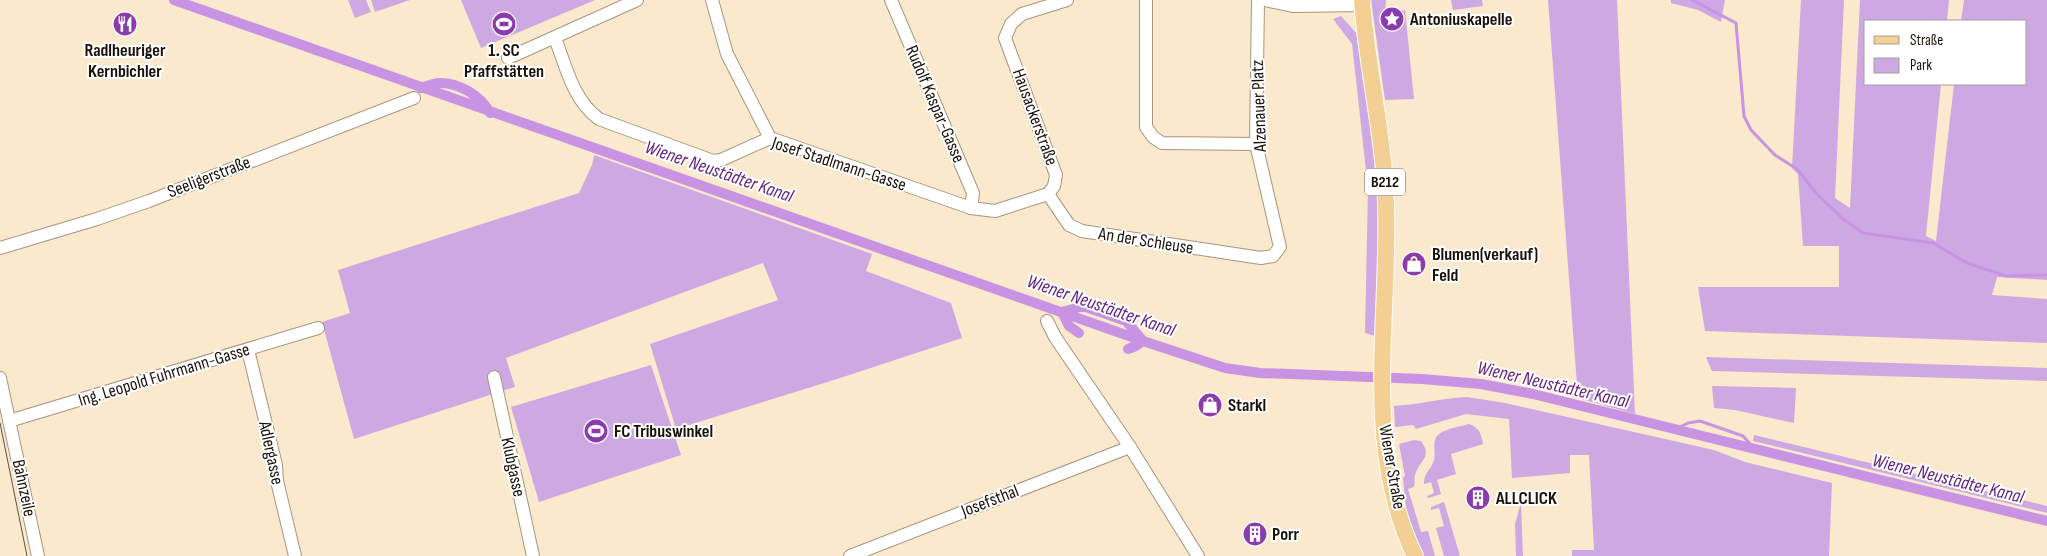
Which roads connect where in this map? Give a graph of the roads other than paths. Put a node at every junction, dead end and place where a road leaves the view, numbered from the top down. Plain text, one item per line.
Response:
1 (637, 0) edge
2 (712, 0) edge
3 (891, 0) edge
4 (1067, 0) edge
5 (1146, 0) edge
6 (1258, 0) edge
7 (1265, 0) edge
8 (1362, 2) edge
9 (554, 38) junction
10 (508, 58) dead end
11 (414, 98) dead end
12 (770, 138) junction
13 (1256, 144) junction
14 (1048, 194) junction
15 (971, 208) junction
16 (0, 248) edge
17 (1261, 258) joint
18 (1048, 321) dead end
19 (318, 328) dead end
20 (248, 350) junction
21 (494, 377) dead end
22 (0, 378) edge
23 (9, 421) junction
24 (1130, 447) junction
25 (1412, 552) edge
26 (38, 556) edge
27 (296, 556) edge
28 (532, 556) edge
29 (850, 556) edge
30 (1198, 556) edge

1 - 9 street
2 - 12 street
3 - 15 street, Rudolf Kaspar-Gasse
4 - 14 street, Hausackerstraße
5 - 13 street
6 - 13 street, Alzenauer Platz
7 - 8 street
8 - 25 main road, Wiener Straße / B212
9 - 10 street
9 - 12 street, Josef Stadlmann-Gasse
11 - 16 street, Seeligerstraße
12 - 15 street, Josef Stadlmann-Gasse
13 - 17 street, Alzenauer Platz
14 - 15 street
14 - 17 street, An der Schleuse
18 - 24 street
19 - 20 street, Ing. Leopold Fuhrmann-Gasse
20 - 23 street, Ing. Leopold Fuhrmann-Gasse
20 - 27 street, Adlergasse
21 - 28 street, Klubgasse
22 - 23 street, Bahnzeile
23 - 26 street, Bahnzeile
24 - 29 street, Josefsthal
24 - 30 street

